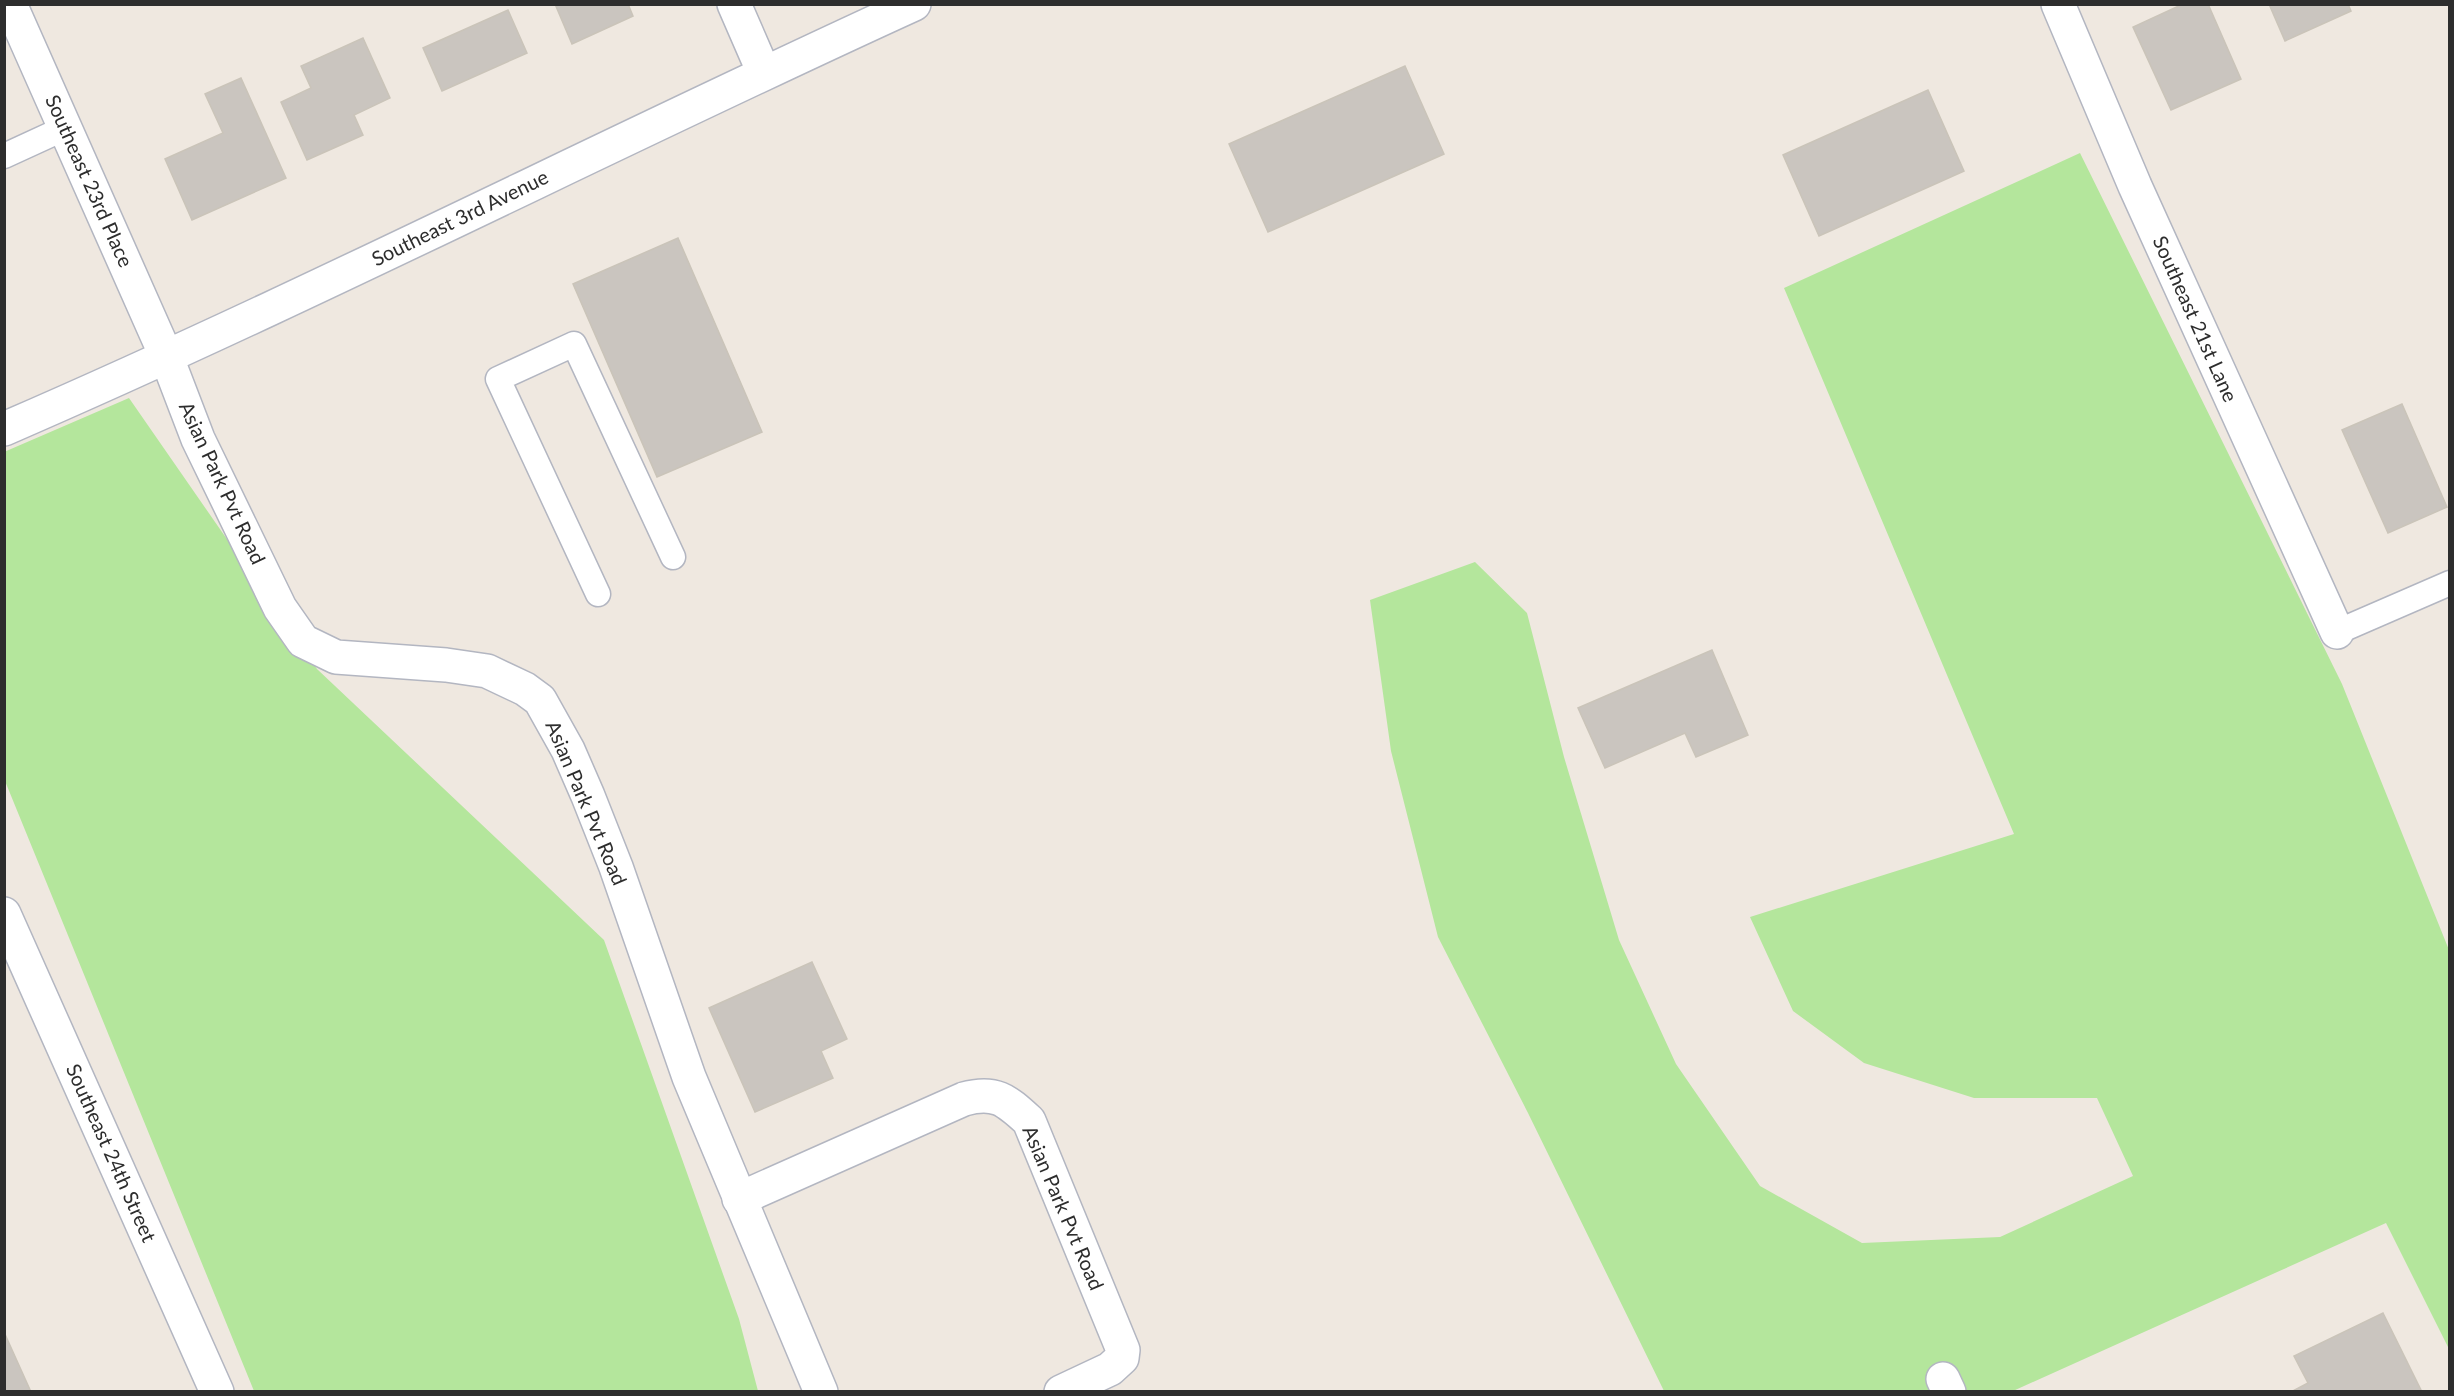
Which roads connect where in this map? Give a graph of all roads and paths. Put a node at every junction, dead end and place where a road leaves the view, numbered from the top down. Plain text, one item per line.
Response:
1 (10, 4) edge
2 (734, 4) edge
3 (914, 4) edge
4 (2058, 4) edge
5 (764, 73) junction
6 (65, 128) junction
7 (4, 156) edge
8 (167, 358) junction
9 (4, 429) edge
10 (673, 557) dead end
11 (2450, 583) edge
12 (598, 594) dead end
13 (2337, 632) joint
14 (4, 914) edge
15 (739, 1199) junction
16 (218, 1392) edge
17 (821, 1392) edge
18 (1061, 1392) edge

1 - 6 street, Southeast 23rd Place
2 - 5 street
3 - 5 street, Southeast 3rd Avenue
4 - 13 street, Southeast 21st Lane
5 - 8 street, Southeast 3rd Avenue
6 - 7 lane
6 - 8 street, Southeast 23rd Place
8 - 9 street, Southeast 3rd Avenue
8 - 15 street, Asian Park Pvt Road
10 - 12 lane
11 - 13 lane
14 - 16 street, Southeast 24th Street
15 - 17 street, Asian Park Pvt Road
15 - 18 street, Asian Park Pvt Road

